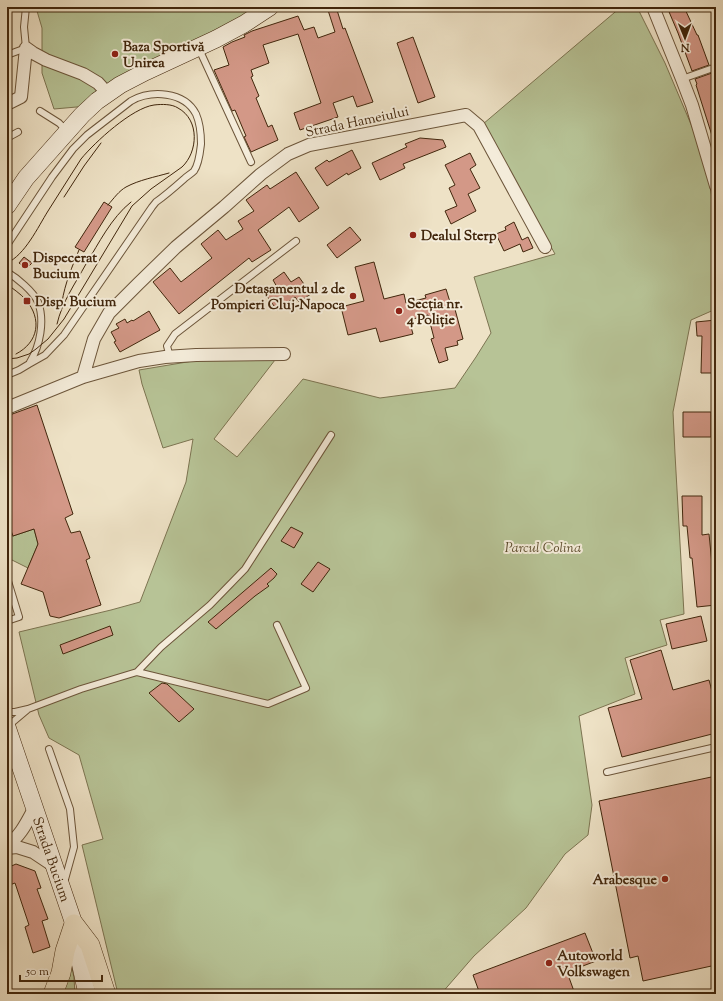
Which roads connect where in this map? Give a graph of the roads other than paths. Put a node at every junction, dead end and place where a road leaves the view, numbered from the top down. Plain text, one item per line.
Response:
1 (26, 7) edge
2 (270, 7) edge
3 (653, 7) edge
4 (198, 47) junction
5 (26, 48) junction
6 (7, 55) edge
7 (716, 67) edge
8 (682, 79) junction
9 (108, 94) junction
10 (7, 104) edge
11 (40, 111) dead end
12 (67, 131) junction
13 (18, 132) dead end
14 (7, 138) edge
15 (712, 157) edge
16 (251, 162) dead end
17 (716, 186) edge
18 (7, 206) edge
19 (296, 241) dead end
20 (7, 245) edge
21 (545, 247) dead end
22 (7, 272) edge
23 (284, 354) dead end
24 (170, 357) junction
25 (29, 364) junction
26 (7, 375) edge
27 (82, 377) junction
28 (7, 408) edge
29 (331, 435) dead end
30 (7, 578) edge
31 (7, 621) edge
32 (277, 625) dead end
33 (137, 672) junction
34 (28, 709) junction
35 (7, 712) edge
36 (7, 727) edge
37 (716, 747) edge
38 (49, 749) dead end
39 (608, 772) dead end
40 (34, 809) junction
41 (7, 845) edge
42 (7, 848) edge
43 (54, 866) junction
44 (62, 890) junction
45 (74, 924) junction
46 (53, 994) edge
47 (87, 994) edge
48 (106, 994) edge

1 - 5 lane
2 - 4 main road
3 - 8 street
4 - 9 main road
4 - 16 lane
5 - 6 lane
5 - 9 street
5 - 10 street
7 - 8 lane
8 - 15 street
9 - 12 main road
11 - 12 lane
12 - 18 main road
13 - 14 lane
15 - 17 street
19 - 24 lane
20 - 25 lane
21 - 27 street, Strada Hameiului
22 - 25 lane
23 - 24 street
24 - 27 street
25 - 26 lane
27 - 28 street
29 - 33 lane
30 - 31 lane
32 - 33 lane
33 - 34 lane
34 - 35 lane
34 - 36 lane
36 - 40 main road, Strada Bucium
37 - 39 lane
38 - 44 lane
40 - 41 street
40 - 43 main road, Strada Bucium
42 - 43 street
43 - 44 main road, Strada Bucium
44 - 45 main road, Strada Bucium
45 - 46 main road
45 - 47 main road, Strada Bucium
45 - 48 main road

